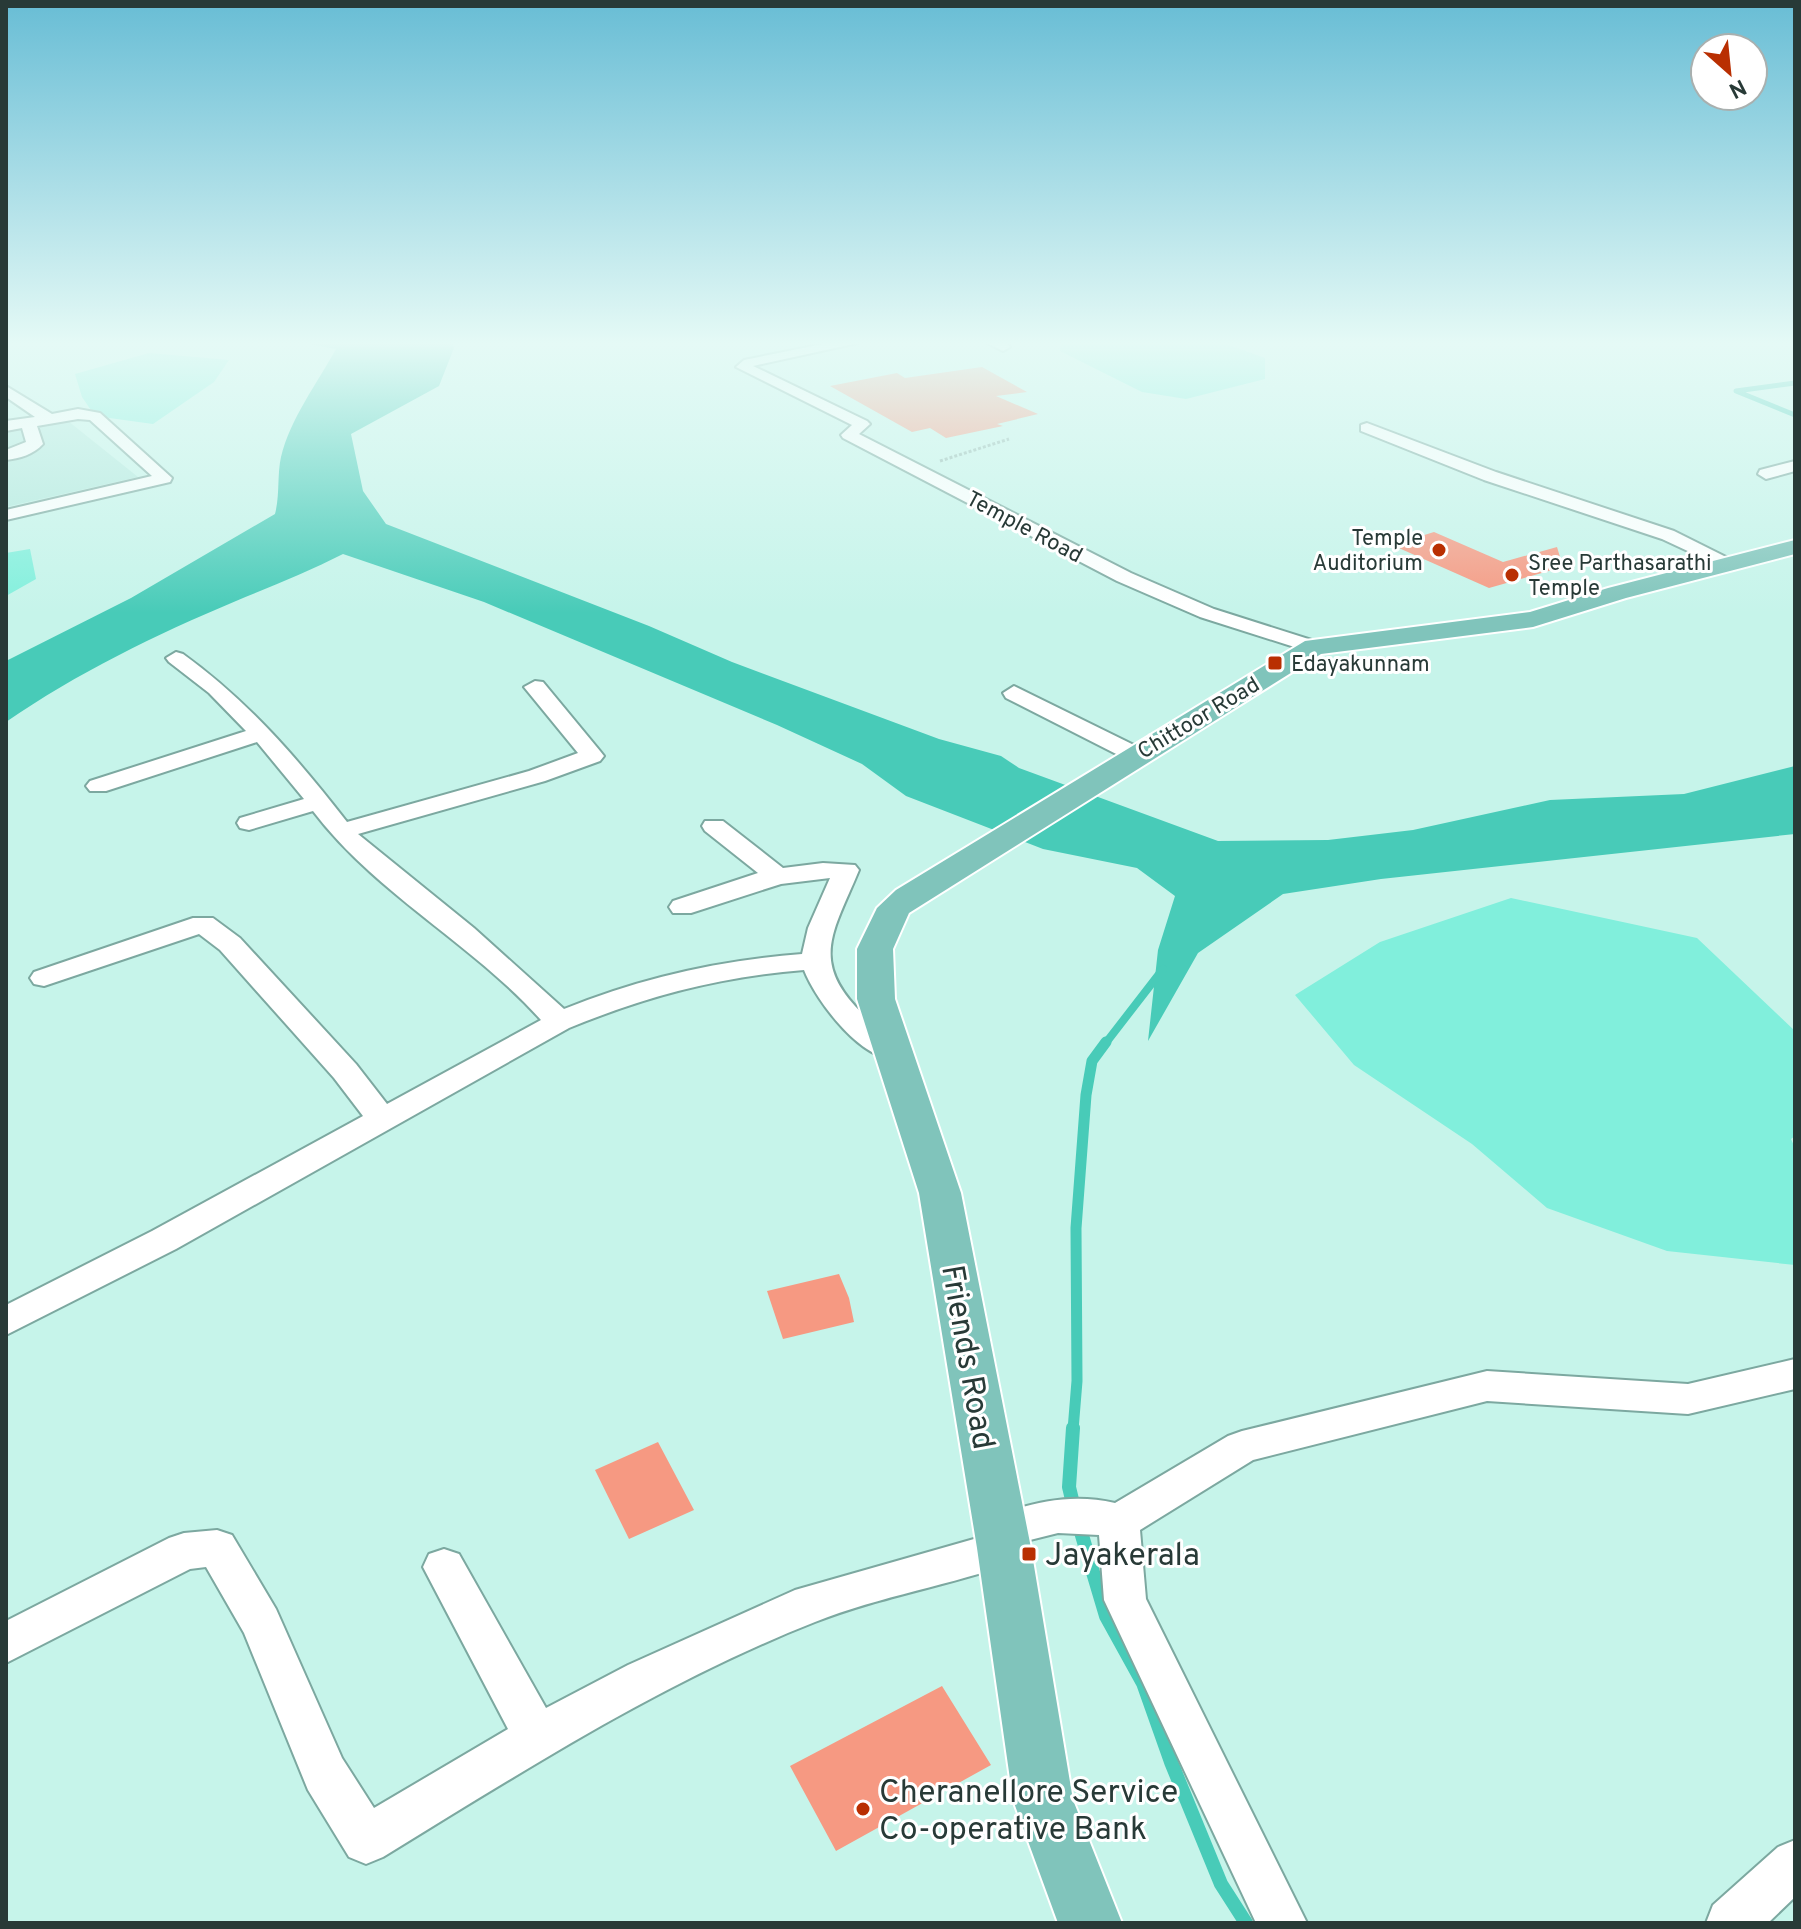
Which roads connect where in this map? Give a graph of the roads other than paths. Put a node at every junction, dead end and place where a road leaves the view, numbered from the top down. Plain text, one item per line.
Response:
1 (31, 433) edge
2 (114, 433) edge
3 (851, 433) edge
4 (1380, 433) edge
5 (6, 455) edge
6 (1795, 466) edge
7 (1766, 474) dead end
8 (6, 515) edge
9 (1795, 547) edge
10 (1729, 563) junction
11 (1314, 647) junction
12 (176, 658) dead end
13 (535, 687) dead end
14 (1014, 693) dead end
15 (261, 733) junction
16 (1136, 755) junction
17 (98, 786) dead end
18 (319, 802) junction
19 (249, 823) dead end
20 (714, 826) dead end
21 (341, 831) junction
22 (991, 845) joint
23 (776, 875) junction
24 (682, 907) dead end
25 (814, 961) junction
26 (44, 978) dead end
27 (559, 1022) junction
28 (891, 1051) junction
29 (381, 1118) junction
30 (6, 1321) edge
31 (1795, 1374) edge
32 (1109, 1519) junction
33 (1002, 1540) junction
34 (444, 1567) dead end
35 (6, 1643) edge
36 (537, 1737) junction
37 (1795, 1864) edge
38 (1090, 1923) edge
39 (1282, 1923) edge
40 (1731, 1923) edge

1 - 5 street
2 - 8 street
3 - 11 street, Temple Road
4 - 10 street
6 - 7 street
9 - 10 main road, Chittoor Road
10 - 11 main road, Chittoor Road
11 - 16 main road, Chittoor Road
12 - 15 street
13 - 21 street
14 - 16 street
15 - 17 street
15 - 18 street
16 - 22 main road, Chittoor Road
18 - 19 street
18 - 21 street
20 - 23 street
21 - 27 street
22 - 28 main road, Friends Road
23 - 24 street
23 - 25 street
25 - 27 street
25 - 28 street
26 - 29 street
27 - 29 street
28 - 33 main road, Friends Road
29 - 30 street
31 - 32 street
32 - 33 street
32 - 39 street
33 - 36 street
33 - 38 main road, Friends Road
34 - 36 street
35 - 36 street
37 - 40 street

